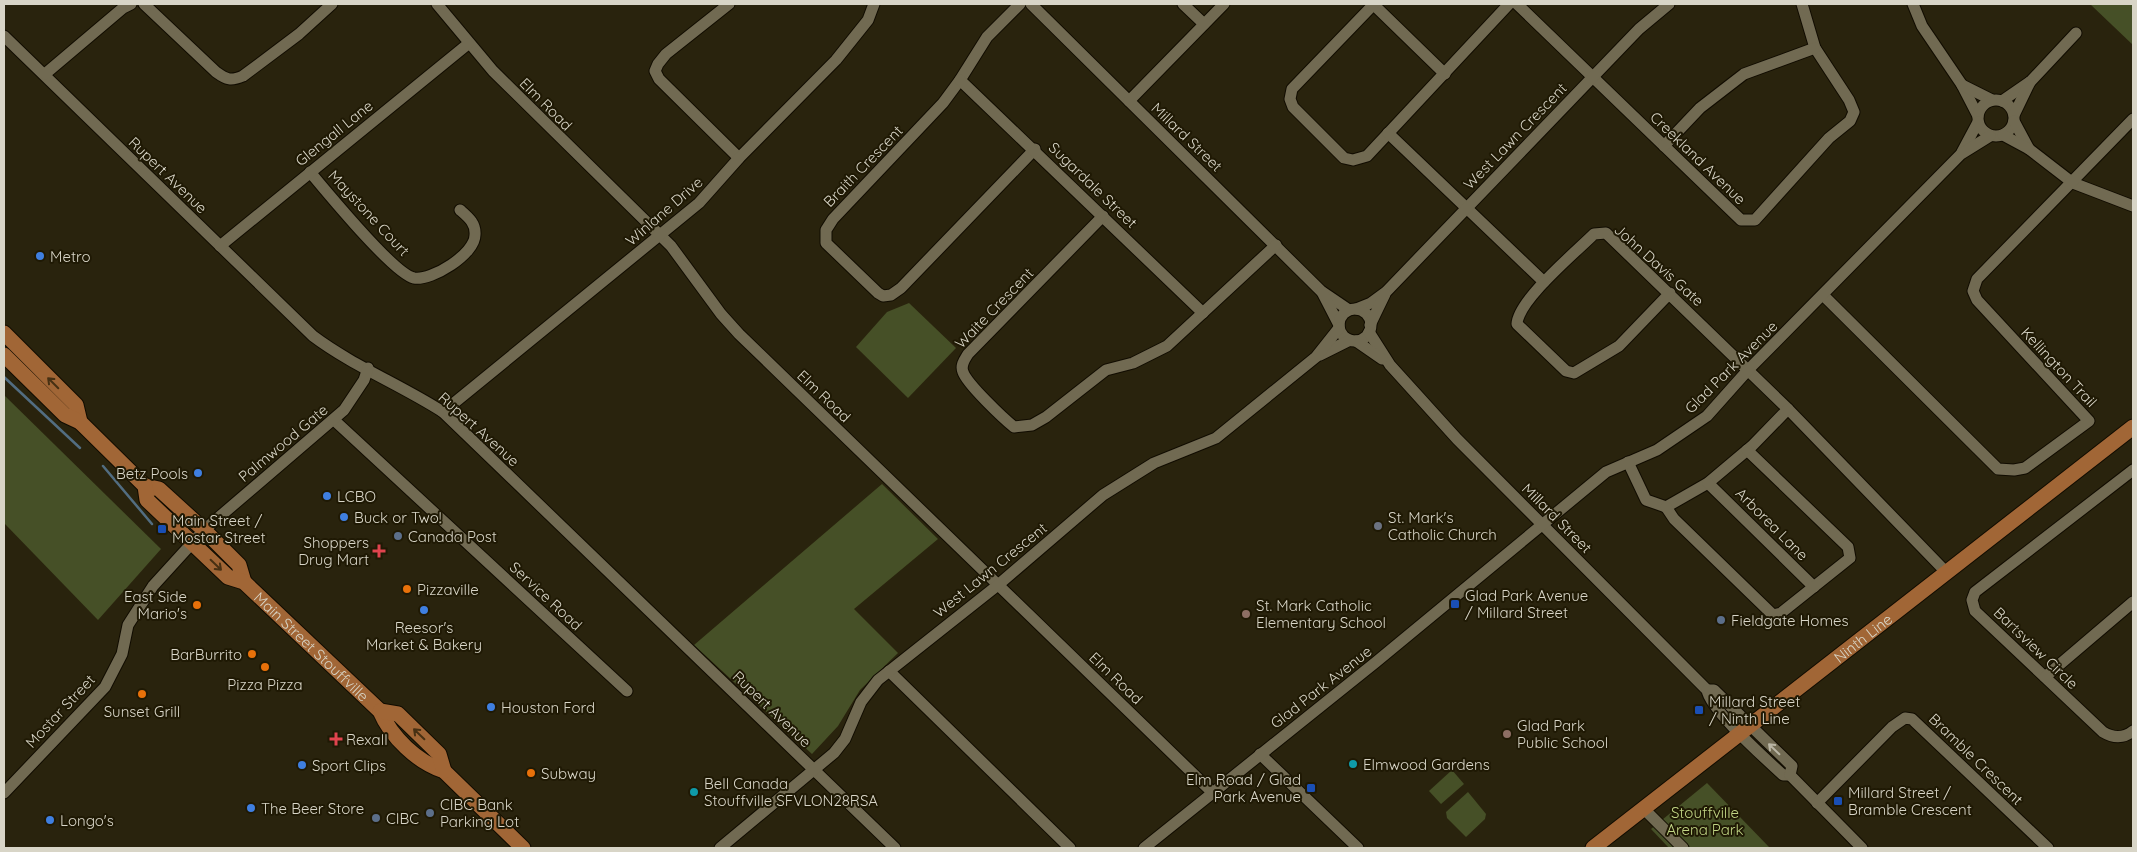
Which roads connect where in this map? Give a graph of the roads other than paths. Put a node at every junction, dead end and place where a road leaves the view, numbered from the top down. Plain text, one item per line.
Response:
1 (131, 4) edge
2 (144, 4) edge
3 (332, 4) edge
4 (437, 4) edge
5 (729, 4) edge
6 (874, 4) edge
7 (1020, 4) edge
8 (1031, 4) edge
9 (1183, 4) edge
10 (1224, 4) edge
11 (1374, 4) edge
12 (1509, 4) edge
13 (1517, 4) edge
14 (1669, 4) edge
15 (1802, 4) edge
16 (1913, 4) edge
17 (1204, 24) junction
18 (2076, 33) dead end
19 (4, 36) edge
20 (468, 44) junction
21 (1815, 48) junction
22 (44, 74) junction
23 (1445, 74) junction
24 (1592, 77) junction
25 (960, 80) junction
26 (2031, 81) junction
27 (1962, 85) junction
28 (1997, 100) junction
29 (1129, 101) junction
30 (2014, 118) junction
31 (1978, 119) junction
32 (2133, 119) edge
33 (1388, 133) junction
34 (2002, 135) junction
35 (1990, 136) junction
36 (1664, 146) junction
37 (1035, 149) junction
38 (2029, 149) junction
39 (1961, 154) junction
40 (739, 158) junction
41 (310, 172) junction
42 (2073, 183) junction
43 (2133, 206) edge
44 (1468, 207) junction
45 (460, 210) dead end
46 (1103, 216) junction
47 (661, 236) junction
48 (1276, 245) junction
49 (220, 246) junction
50 (1544, 282) junction
51 (1321, 291) junction
52 (1386, 292) junction
53 (1670, 294) junction
54 (1823, 295) junction
55 (1352, 309) junction
56 (1203, 313) junction
57 (1339, 326) junction
58 (1370, 328) junction
59 (4, 333) edge
60 (1353, 340) junction
61 (4, 356) edge
62 (1316, 357) junction
63 (1390, 365) junction
64 (368, 368) junction
65 (1748, 370) junction
66 (1788, 409) junction
67 (443, 412) junction
68 (334, 420) junction
69 (80, 422) junction
70 (2133, 427) edge
71 (1747, 450) junction
72 (1628, 462) junction
73 (2133, 470) edge
74 (1708, 482) junction
75 (146, 486) junction
76 (1666, 507) junction
77 (1542, 524) junction
78 (204, 530) junction
79 (192, 543) junction
80 (1946, 572) junction
81 (244, 582) junction
82 (998, 585) junction
83 (1814, 587) junction
84 (2133, 602) edge
85 (889, 671) junction
86 (2045, 677) junction
87 (627, 691) dead end
88 (1745, 730) junction
89 (2133, 732) edge
90 (1260, 754) junction
91 (814, 770) junction
92 (1212, 792) junction
93 (4, 793) edge
94 (1817, 803) junction
95 (1644, 809) junction
96 (523, 848) edge
97 (720, 848) edge
98 (895, 848) edge
99 (1070, 848) edge
100 (1144, 848) edge
101 (1358, 848) edge
102 (1592, 848) edge
103 (1683, 848) edge
104 (1862, 848) edge
105 (2048, 848) edge

1 - 22 street
2 - 3 street
4 - 20 street, Elm Road
5 - 40 street
6 - 40 street, Winlane Drive
7 - 25 street, Braith Crescent
8 - 29 street, Millard Street
9 - 17 street
10 - 17 street
11 - 23 street
11 - 33 street
12 - 23 street
13 - 24 street, Creekland Avenue
14 - 24 street, West Lawn Crescent
15 - 21 street, Creekland Avenue
16 - 27 street
17 - 29 street
18 - 26 street
19 - 22 street, Rupert Avenue
20 - 41 street, Glengall Lane
20 - 47 street, Elm Road
21 - 36 street
21 - 36 street, Creekland Avenue
22 - 49 street, Rupert Avenue
23 - 33 street
24 - 36 street, Creekland Avenue
24 - 44 street, West Lawn Crescent
25 - 37 street, Sugardale Street
25 - 37 street, Braith Crescent
26 - 28 street
26 - 30 street
27 - 28 street
27 - 31 street
28 - 30 street
28 - 31 street
29 - 48 street, Millard Street
30 - 34 street
30 - 38 street
31 - 35 street
31 - 39 street, Glad Park Avenue
32 - 42 street
33 - 44 street
34 - 35 street
34 - 38 street
35 - 39 street, Glad Park Avenue
37 - 46 street, Sugardale Street
38 - 42 street
39 - 54 street, Glad Park Avenue
40 - 47 street, Winlane Drive
41 - 45 street, Maystone Court
41 - 49 street, Glengall Lane
42 - 43 street
42 - 54 street, Kellington Trail
44 - 50 street
44 - 52 street, West Lawn Crescent
46 - 56 street, Sugardale Street
46 - 56 street, Waite Crescent
47 - 67 street, Winlane Drive
47 - 82 street, Elm Road
48 - 51 street, Millard Street
48 - 56 street, Waite Crescent
49 - 64 street, Rupert Avenue
50 - 53 street, John Davis Gate
50 - 53 street, John Davis Gate
51 - 55 street, Millard Street
51 - 57 street, Millard Street
52 - 55 street, West Lawn Crescent
52 - 58 street, West Lawn Crescent
53 - 65 street, John Davis Gate
54 - 65 street, Glad Park Avenue
55 - 57 street
55 - 58 street
57 - 60 street
57 - 62 street, West Lawn Crescent
58 - 60 street
58 - 63 street, Millard Street
69 -> 59 main road, Main Street Stouffville
60 - 62 street, West Lawn Crescent
60 - 63 street, Millard Street
61 - 69 main road, Main Street Stouffville
62 - 82 street, West Lawn Crescent
63 - 77 street, Millard Street
64 - 67 street, Rupert Avenue
64 - 68 street, Palmwood Gate
65 - 66 street, John Davis Gate
65 - 72 street, Glad Park Avenue
66 - 71 street
66 - 80 street, John Davis Gate
67 - 91 street, Rupert Avenue
68 - 78 street, Palmwood Gate
68 - 87 street, Service Road
69 - 75 main road, Main Street Stouffville
70 - 80 main road, Ninth Line
71 - 74 street
71 - 83 street
72 - 76 street
72 - 77 street, Glad Park Avenue
73 - 86 street, Bartsview Circle
74 - 76 street
74 - 83 street, Arborea Lane
75 - 78 main road, Main Street Stouffville
75 - 79 main road, Main Street Stouffville
76 - 83 street
77 - 88 street, Millard Street
77 - 90 street, Glad Park Avenue
78 - 79 street, Palmwood Gate
78 - 81 main road, Main Street Stouffville
79 -> 81 main road, Main Street Stouffville
79 - 93 street, Mostar Street
80 - 88 main road, Ninth Line
81 - 96 main road, Main Street Stouffville
82 - 85 street, West Lawn Crescent
82 - 92 street, Elm Road
84 - 86 street
85 - 91 street, West Lawn Crescent
85 - 99 street
86 - 89 street, Bartsview Circle
88 - 94 street, Millard Street
88 - 95 main road, Ninth Line
90 - 92 street, Glad Park Avenue
90 - 101 street
91 - 97 street, West Lawn Crescent
91 - 98 street, Rupert Avenue
92 - 100 street, Glad Park Avenue
94 - 104 street, Millard Street
94 - 105 street, Bramble Crescent
95 - 102 main road, Ninth Line
95 - 103 street

